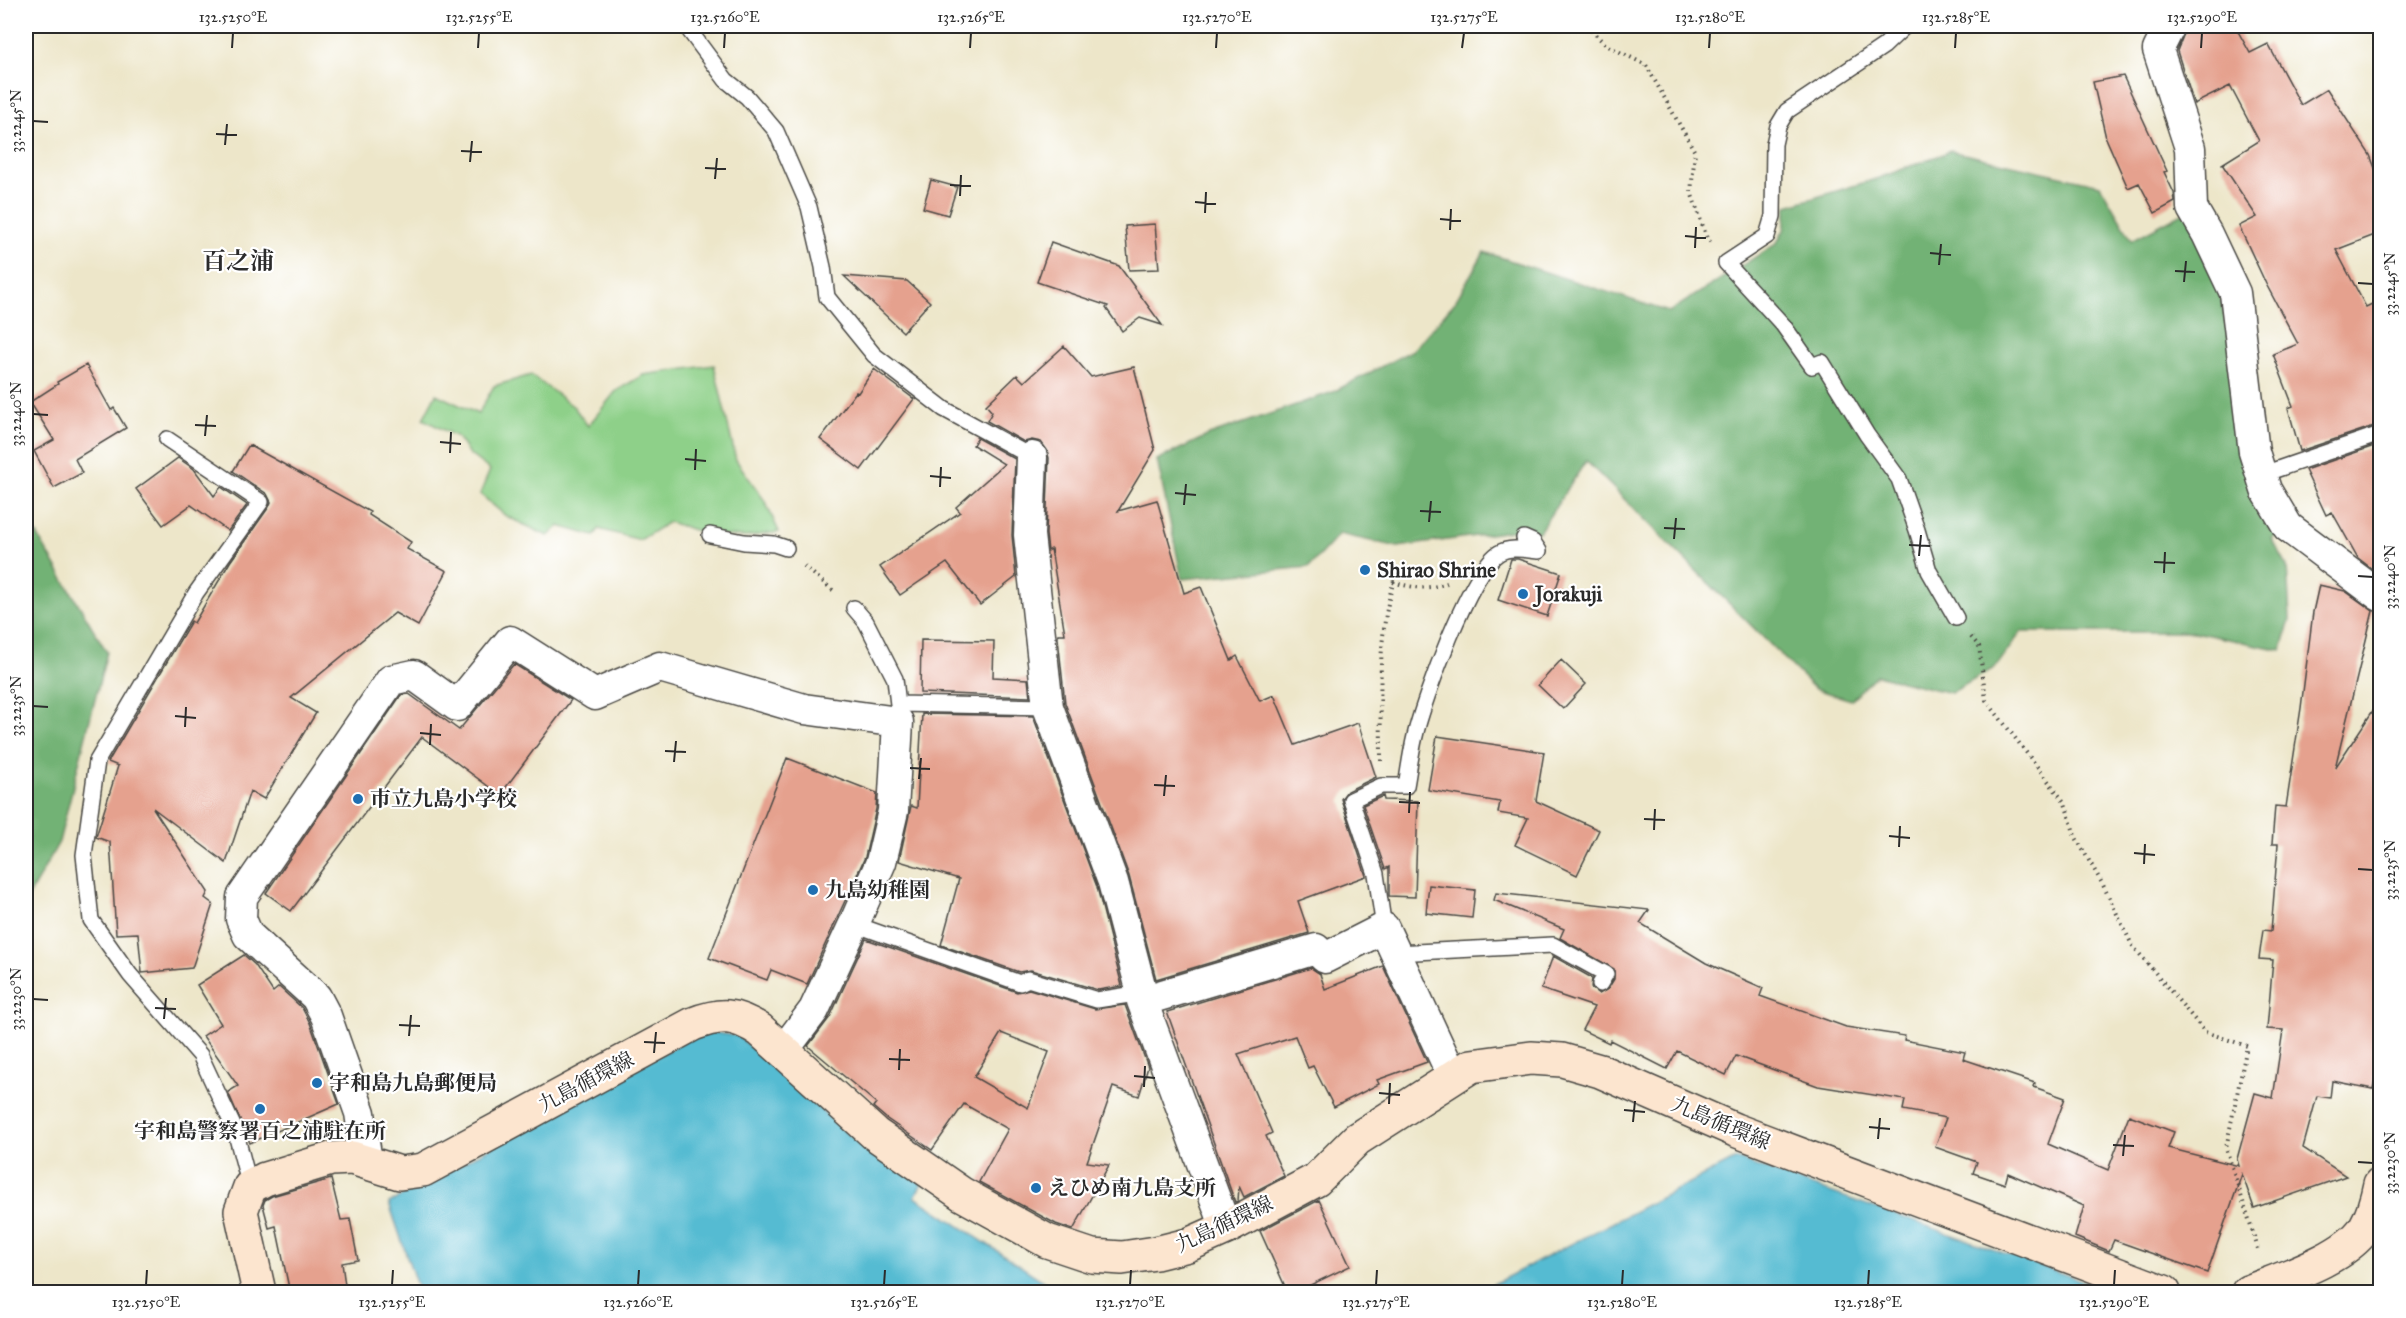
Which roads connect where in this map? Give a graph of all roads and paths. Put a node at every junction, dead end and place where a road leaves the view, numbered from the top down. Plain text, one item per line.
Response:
1 (686, 26) edge
2 (1587, 26) edge
3 (1905, 26) edge
4 (2170, 26) edge
5 (1726, 263) junction
6 (2380, 434) edge
7 (167, 439) dead end
8 (1032, 457) joint
9 (2272, 471) dead end
10 (710, 535) dead end
11 (1524, 538) dead end
12 (786, 548) joint
13 (1386, 574) dead end
14 (1393, 582) junction
15 (1408, 587) dead end
16 (2375, 588) edge
17 (854, 608) joint
18 (1956, 618) joint
19 (1048, 707) junction
20 (899, 713) junction
21 (1381, 786) junction
22 (855, 924) junction
23 (1390, 940) junction
24 (1600, 984) dead end
25 (1142, 997) junction
26 (783, 1051) junction
27 (1453, 1077) junction
28 (367, 1162) junction
29 (2380, 1184) edge
30 (249, 1187) junction
31 (1226, 1228) junction
32 (2259, 1288) edge
33 (259, 1293) edge
34 (2164, 1293) edge

1 - 8 lane
2 - 5 path
3 - 5 lane
4 - 16 street
5 - 18 lane
6 - 9 lane
7 - 30 lane
8 - 19 street
10 - 12 lane
11 - 21 lane
12 - 17 path
13 - 14 path
14 - 15 path
14 - 21 path
17 - 20 lane
18 - 32 path
19 - 20 lane
19 - 25 street
20 - 22 street
20 - 28 street
21 - 23 lane
22 - 25 lane
22 - 26 street
23 - 24 lane
23 - 25 street
23 - 27 street
25 - 31 street
26 - 28 main road, 九島循環線
26 - 31 main road, 九島循環線
27 - 31 main road, 九島循環線
27 - 34 main road, 九島循環線
28 - 30 main road, 九島循環線
29 - 32 main road
30 - 33 main road

